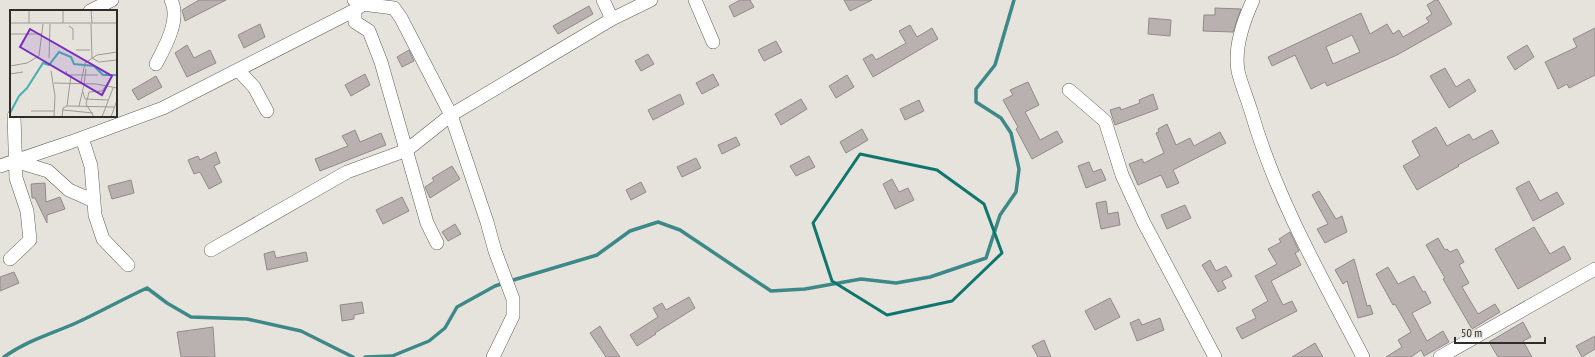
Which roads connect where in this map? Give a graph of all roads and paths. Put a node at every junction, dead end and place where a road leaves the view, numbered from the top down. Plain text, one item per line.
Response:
1 (112, 0) edge
2 (171, 0) edge
3 (603, 0) edge
4 (651, 0) edge
5 (695, 0) edge
6 (1253, 0) edge
7 (360, 3) edge
8 (92, 10) edge
9 (612, 19) junction
10 (714, 42) dead end
11 (156, 64) dead end
12 (238, 70) junction
13 (1069, 90) dead end
14 (267, 111) dead end
15 (451, 115) junction
16 (14, 117) edge
17 (82, 138) junction
18 (407, 150) junction
19 (15, 161) junction
20 (0, 166) edge
21 (94, 201) junction
22 (436, 243) dead end
23 (211, 250) dead end
24 (10, 259) dead end
25 (128, 265) dead end
26 (1595, 269) edge
27 (493, 357) edge
28 (1215, 357) edge
29 (1364, 357) edge
30 (1440, 357) edge

1 - 8 street
2 - 11 street
3 - 9 street
4 - 9 street
5 - 10 street
6 - 29 street
7 - 12 street
7 - 15 street
7 - 18 street
9 - 15 street
12 - 14 street
12 - 17 street
13 - 28 street
15 - 18 street
15 - 27 street
16 - 19 street
17 - 19 street
17 - 21 street
18 - 22 street
18 - 23 street
19 - 20 street
19 - 21 street
19 - 24 street
21 - 25 street
26 - 30 street

